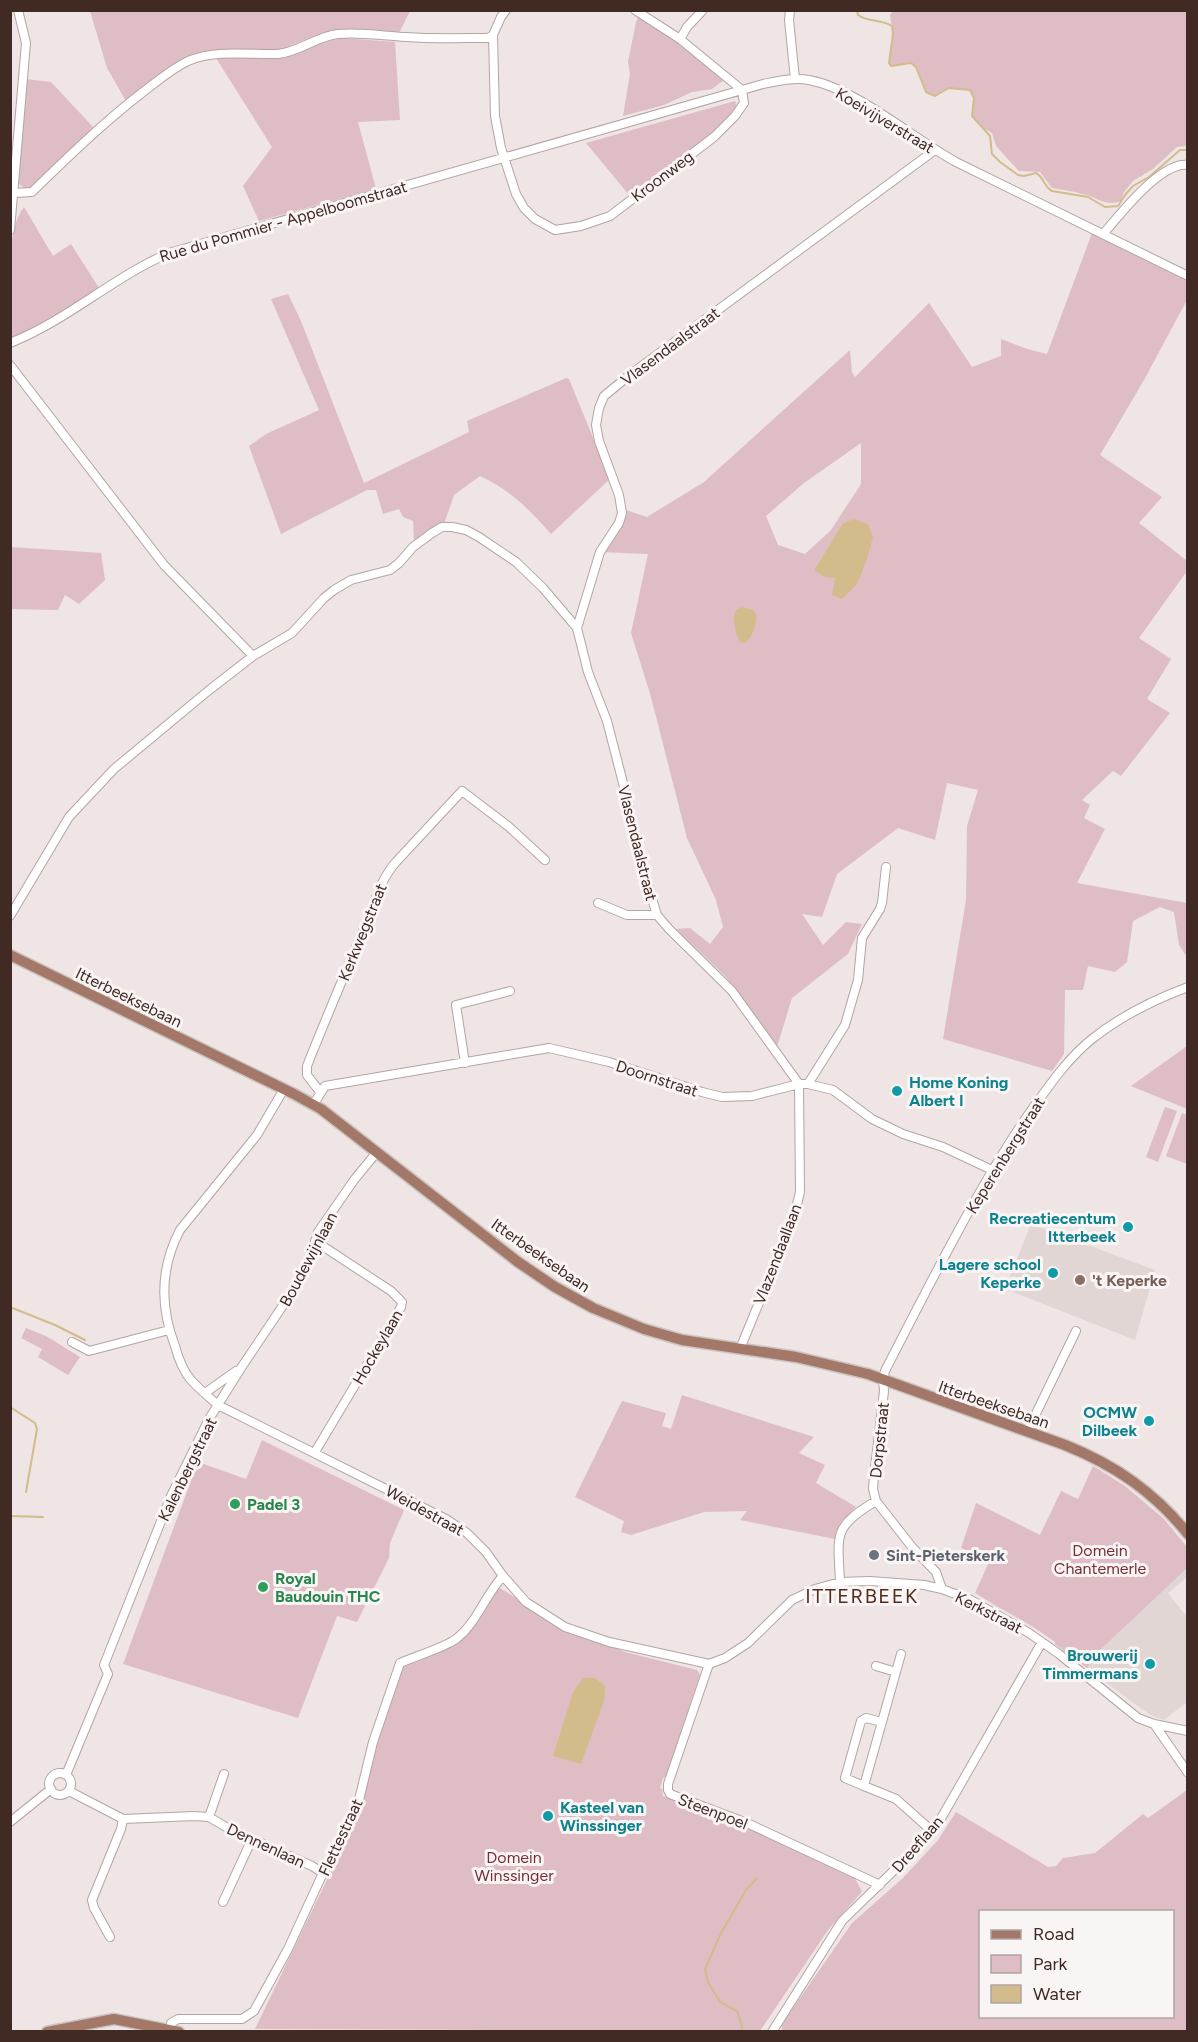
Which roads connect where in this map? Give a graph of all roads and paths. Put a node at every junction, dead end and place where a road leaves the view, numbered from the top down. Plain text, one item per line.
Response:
1 (18, 10) edge
2 (506, 10) edge
3 (704, 10) edge
4 (790, 10) edge
5 (635, 11) edge
6 (493, 35) junction
7 (680, 39) junction
8 (795, 79) junction
9 (742, 90) junction
10 (562, 140) joint
11 (934, 150) junction
12 (504, 157) junction
13 (1184, 164) edge
14 (14, 193) junction
15 (10, 230) edge
16 (1103, 234) junction
17 (1188, 276) edge
18 (10, 343) edge
19 (10, 365) edge
20 (574, 625) junction
21 (253, 656) junction
22 (545, 860) dead end
23 (886, 867) dead end
24 (598, 903) dead end
25 (657, 915) junction
26 (10, 916) edge
27 (10, 955) edge
28 (1188, 987) edge
29 (510, 991) dead end
30 (465, 1063) junction
31 (804, 1084) junction
32 (284, 1089) junction
33 (320, 1092) junction
34 (314, 1105) junction
35 (376, 1152) junction
36 (992, 1170) junction
37 (315, 1241) junction
38 (169, 1330) junction
39 (1076, 1331) dead end
40 (72, 1342) dead end
41 (740, 1349) junction
42 (241, 1368) junction
43 (883, 1379) junction
44 (205, 1394) junction
45 (218, 1405) junction
46 (1027, 1431) junction
47 (315, 1452) junction
48 (876, 1501) junction
49 (1188, 1534) edge
50 (503, 1576) junction
51 (840, 1582) junction
52 (942, 1589) junction
53 (1042, 1642) junction
54 (901, 1654) dead end
55 (709, 1664) junction
56 (876, 1666) dead end
57 (896, 1672) junction
58 (882, 1722) junction
59 (1154, 1724) junction
60 (1188, 1731) edge
61 (1188, 1773) edge
62 (224, 1774) dead end
63 (66, 1775) junction
64 (864, 1786) junction
65 (51, 1789) junction
66 (69, 1791) junction
67 (209, 1817) junction
68 (123, 1819) junction
69 (10, 1822) edge
70 (932, 1831) junction
71 (252, 1839) junction
72 (323, 1873) junction
73 (880, 1885) junction
74 (223, 1902) dead end
75 (110, 1937) dead end
76 (102, 2020) junction
77 (125, 2021) junction
78 (47, 2031) edge
79 (92, 2031) edge
80 (134, 2031) edge
81 (174, 2031) edge
82 (772, 2031) edge

1 - 14 street
2 - 6 street
3 - 7 street
4 - 8 street
5 - 7 street
6 - 12 street
6 - 14 street
7 - 9 street
8 - 9 street, Koeivijverstraat
8 - 11 street, Koeivijverstraat
9 - 10 street, Koeivijverstraat
9 - 12 street, Kroonweg
10 - 12 street, Rue du Pommier - Appelboomstraat
11 - 16 street, Koeivijverstraat
11 - 20 street, Vlasendaalstraat
12 - 18 street, Rue du Pommier - Appelboomstraat
13 - 16 street
14 - 15 street
16 - 17 street, Koeivijverstraat
19 - 21 street
20 - 21 street
20 - 25 street, Vlasendaalstraat
21 - 26 street
22 - 33 street, Kerkwegstraat
23 - 31 street
24 - 25 street
25 - 31 street, Vlasendaalstraat
27 - 32 main road, Itterbeeksebaan
28 - 36 street, Keperenbergstraat
29 - 30 street
30 - 31 street, Doornstraat
30 - 33 street, Doornstraat
31 - 36 street, Doornstraat
31 - 41 street, Vlazendaallaan
32 - 34 main road, Itterbeeksebaan
32 - 38 street, Kalenbergstraat
33 - 34 street
34 - 35 main road, Itterbeeksebaan
35 - 37 street, Boudewijnlaan
35 - 41 main road, Itterbeeksebaan
36 - 43 street, Keperenbergstraat
37 - 42 street, Boudewijnlaan
37 - 47 street, Hockeylaan
38 - 40 street
38 - 44 street, Kalenbergstraat
39 - 46 street
41 - 43 main road, Itterbeeksebaan
42 - 44 street, Boudewijnlaan
42 - 45 street, Boudewijnlaan
43 - 46 main road, Itterbeeksebaan
43 - 48 street, Dorpstraat
44 - 45 street, Kalenbergstraat
45 - 47 street, Weidestraat
45 - 63 street, Kalenbergstraat
46 - 49 main road, Itterbeeksebaan
47 - 50 street, Weidestraat
48 - 51 street, Dorpstraat
48 - 52 street, Dorpstraat
50 - 55 street, Weidestraat
50 - 72 street, Flettestraat
51 - 52 street, Kerkstraat
51 - 55 street, Kerkstraat
52 - 53 street, Kerkstraat
53 - 59 street, Kerkstraat
53 - 70 street, Dreeflaan
54 - 57 street
55 - 73 street, Steenpoel
56 - 57 street
57 - 58 street
58 - 64 street
58 - 64 street
59 - 60 street, Kerkstraat
59 - 61 street
62 - 67 street, Dennenlaan
63 - 65 street, Kalenbergstraat
63 - 66 street
64 - 70 street
65 - 66 street
65 - 69 street, Kalenbergstraat
66 - 68 street
67 - 68 street, Dennenlaan
67 - 71 street, Dennenlaan
68 - 75 street
70 - 73 street, Dreeflaan
71 - 72 street, Dennenlaan
71 - 74 street
72 - 81 street, Flettestraat
73 - 82 street, Dreeflaan
76 - 77 main road
76 - 78 main road
76 - 79 street
77 - 80 street
77 - 81 main road

